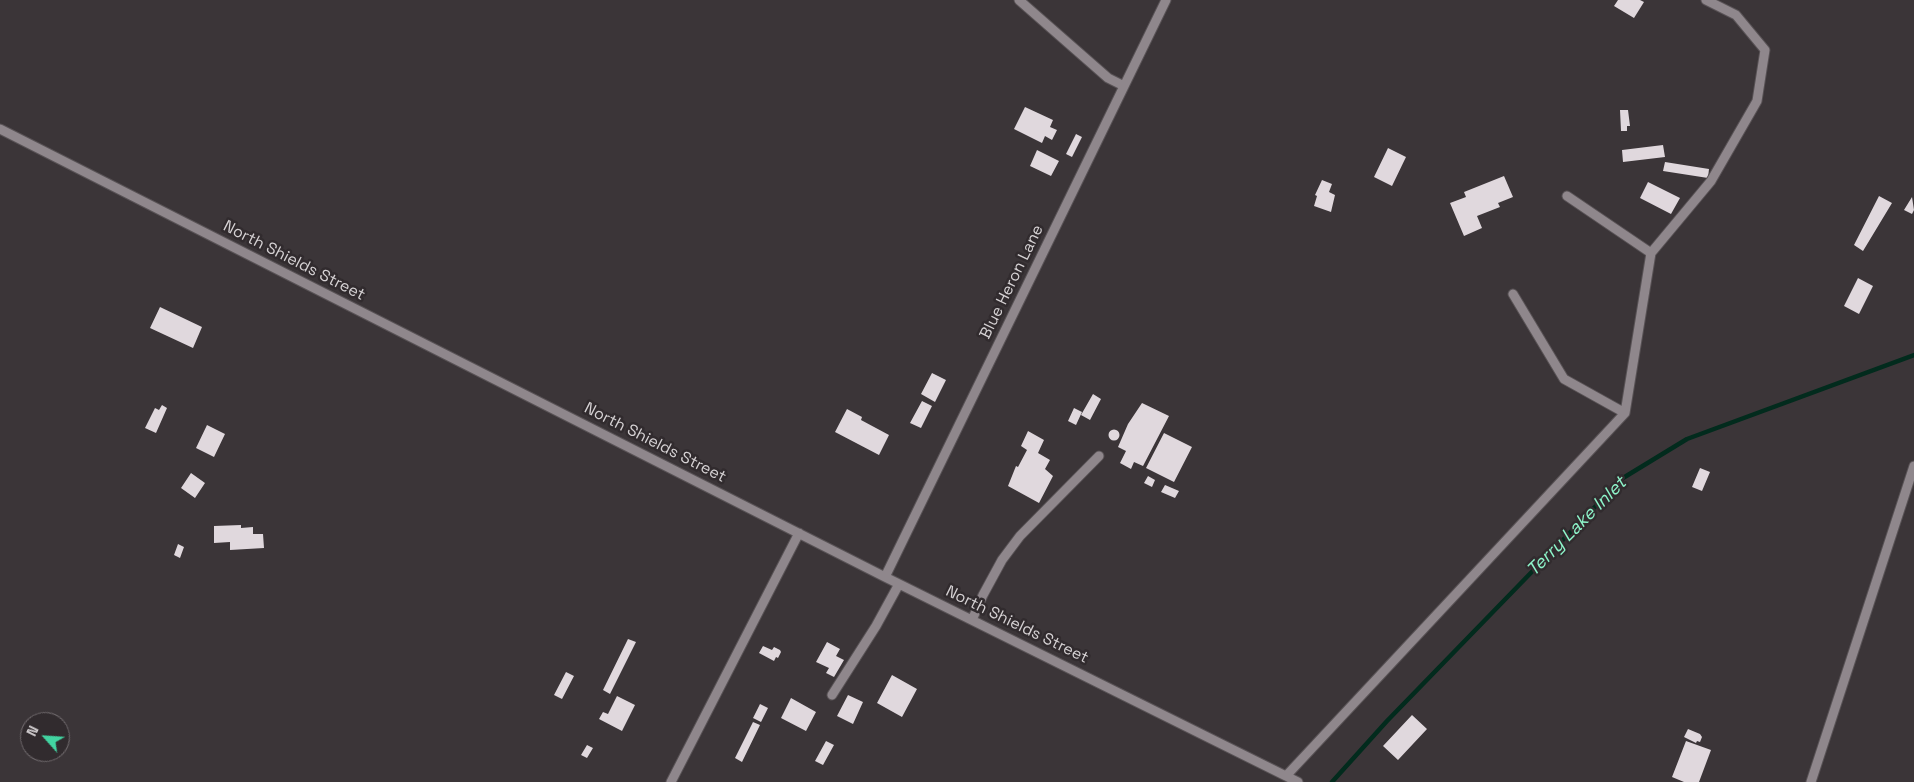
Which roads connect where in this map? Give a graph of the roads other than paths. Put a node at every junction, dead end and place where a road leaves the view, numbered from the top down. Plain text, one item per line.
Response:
1 (1019, 0) edge
2 (1166, 0) edge
3 (1706, 0) edge
4 (1124, 86) junction
5 (0, 129) edge
6 (1567, 196) dead end
7 (1651, 254) junction
8 (1513, 294) dead end
9 (1625, 413) junction
10 (1099, 456) dead end
11 (1914, 466) edge
12 (799, 533) junction
13 (885, 577) junction
14 (899, 584) junction
15 (972, 620) junction
16 (832, 695) dead end
17 (1286, 776) junction
18 (671, 782) edge
19 (1298, 782) edge
20 (1811, 782) edge

1 - 4 street
2 - 4 street, Blue Heron Lane
3 - 7 street
4 - 13 street, Blue Heron Lane
5 - 12 street, North Shields Street
6 - 7 street
7 - 9 street
8 - 9 street
9 - 17 street
10 - 15 street
11 - 20 street
12 - 13 street, North Shields Street
12 - 18 street
13 - 14 street, North Shields Street
14 - 15 street, North Shields Street
14 - 16 street
15 - 17 street, North Shields Street
17 - 19 street, North Shields Street

